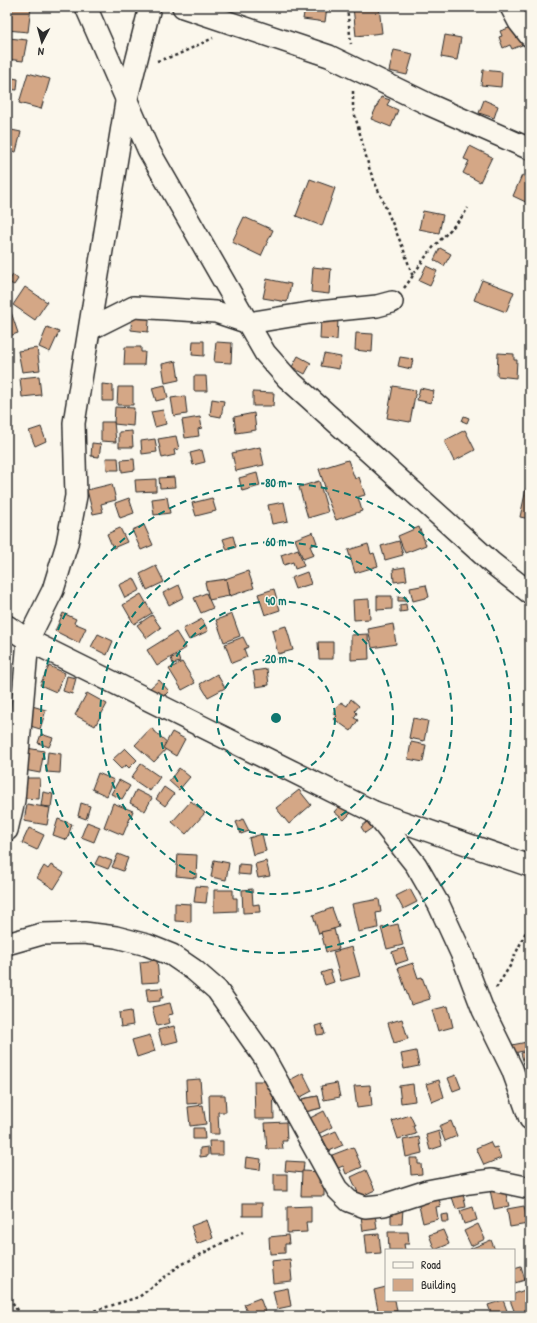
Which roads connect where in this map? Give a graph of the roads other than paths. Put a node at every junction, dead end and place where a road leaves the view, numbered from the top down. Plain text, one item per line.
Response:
1 (86, 7) edge
2 (150, 7) edge
3 (183, 7) edge
4 (511, 7) edge
5 (530, 36) edge
6 (126, 102) junction
7 (530, 149) edge
8 (392, 302) road end
9 (248, 323) junction
10 (90, 329) junction
11 (530, 594) edge
12 (7, 626) edge
13 (28, 640) junction
14 (374, 812) junction
15 (7, 830) edge
16 (530, 866) edge
17 (7, 944) edge
18 (530, 1119) edge
19 (530, 1188) edge

1 - 6 street
2 - 6 street
3 - 7 street
4 - 5 street
6 - 9 street
6 - 10 street
8 - 9 street
9 - 10 street
9 - 11 street
10 - 13 street
12 - 13 street
13 - 14 street
13 - 15 street
14 - 16 street
14 - 18 street
17 - 19 street

